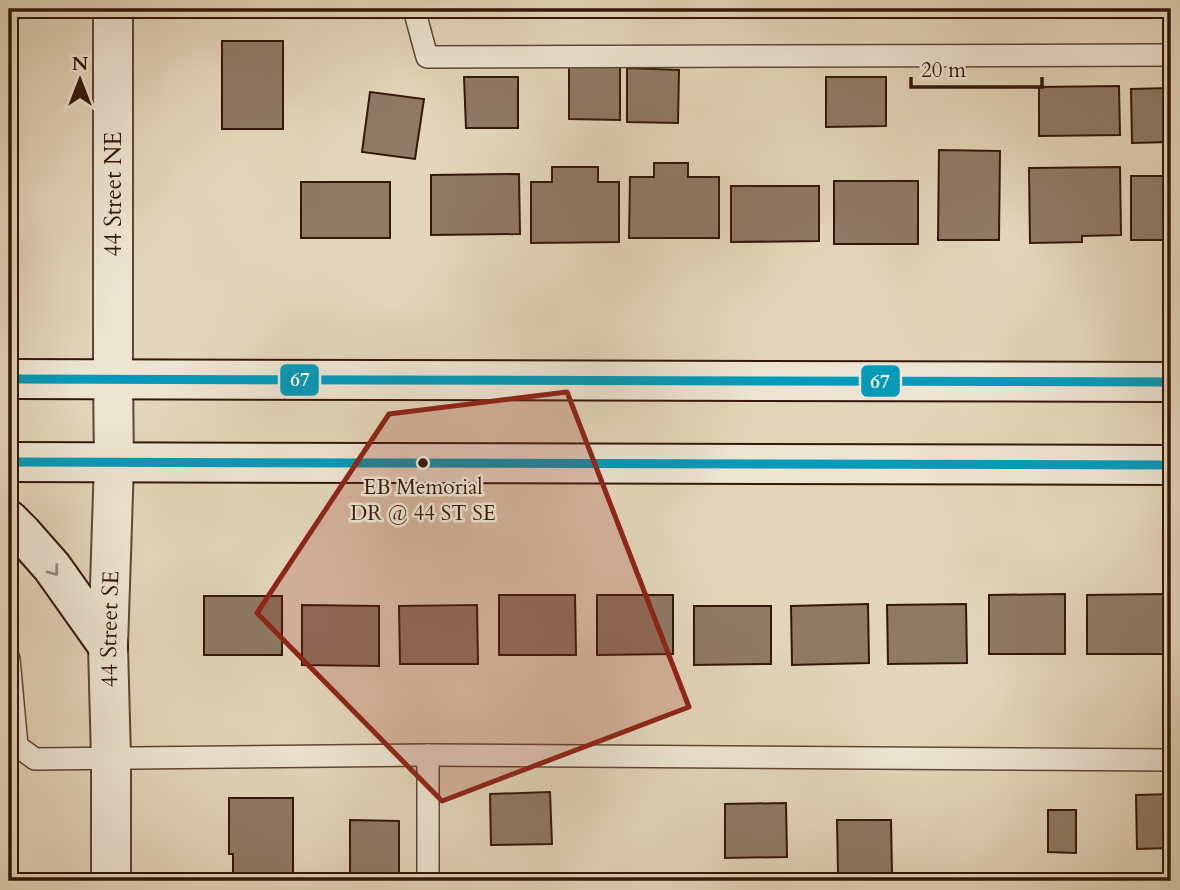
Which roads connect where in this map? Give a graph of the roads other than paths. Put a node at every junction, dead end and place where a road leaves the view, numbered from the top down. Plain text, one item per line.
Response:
1 (113, 9) edge
2 (414, 9) edge
3 (1171, 55) edge
4 (9, 379) edge
5 (113, 379) junction
6 (1171, 382) edge
7 (9, 462) edge
8 (114, 463) junction
9 (1171, 465) edge
10 (9, 520) edge
11 (108, 646) junction
12 (9, 659) edge
13 (428, 755) junction
14 (111, 759) junction
15 (1171, 760) edge
16 (111, 881) edge
17 (428, 881) edge

1 - 5 main road, 44 Street NE
2 - 3 lane
4 - 5 main road
5 - 6 main road
5 - 8 main road, 44 Street SE
7 - 8 main road
8 - 9 main road
8 - 11 main road, 44 Street SE
10 -> 11 main road
11 - 14 main road, 44 Street SE
12 - 14 lane
13 - 14 lane
13 - 15 lane
13 - 17 lane
14 - 16 main road, 44 Street SE

